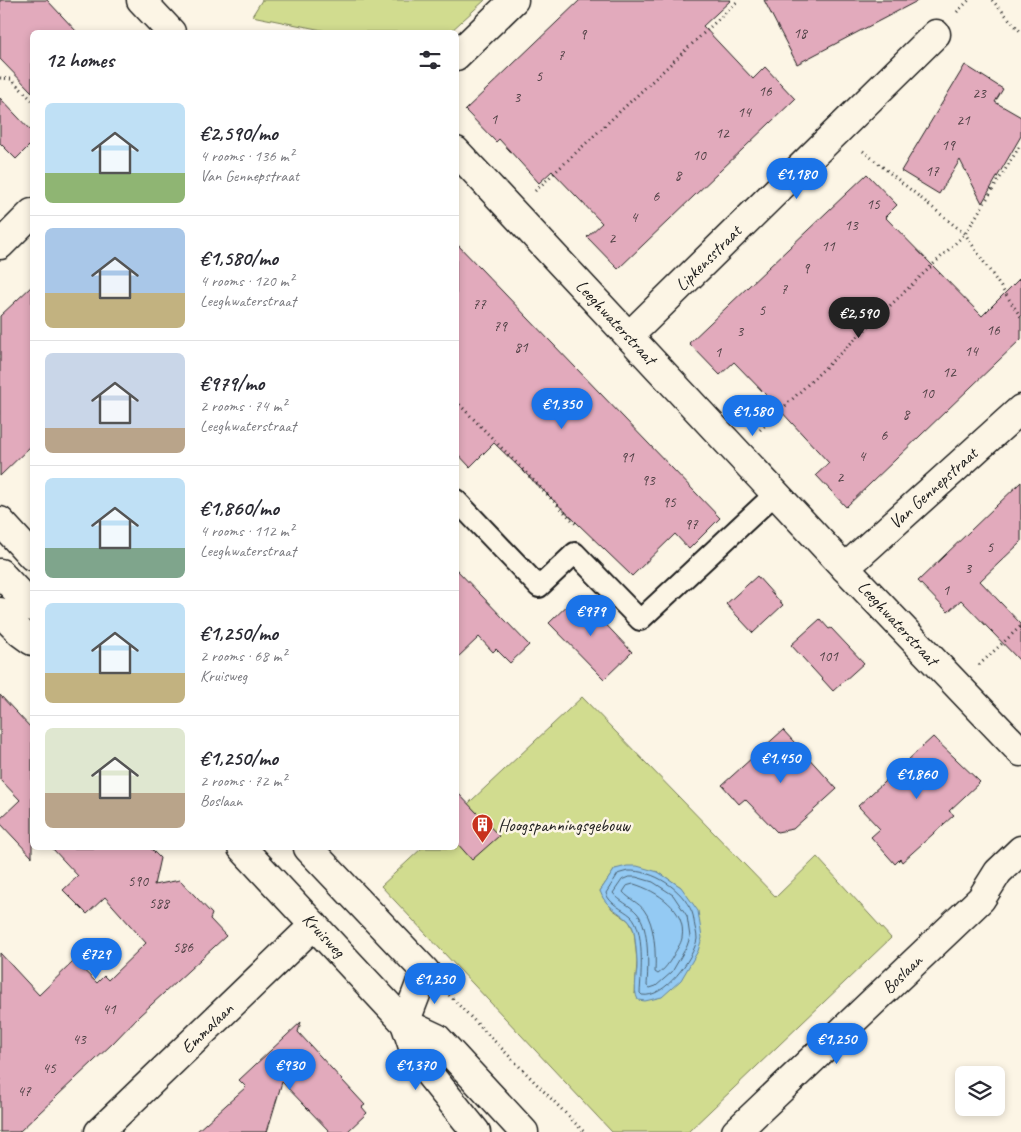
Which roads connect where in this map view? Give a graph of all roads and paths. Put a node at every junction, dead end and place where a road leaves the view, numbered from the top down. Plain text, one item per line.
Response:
1 (141, 0) edge
2 (514, 0) edge
3 (739, 0) edge
4 (992, 0) edge
5 (169, 30) edge
6 (1021, 32) edge
7 (936, 34) dead end
8 (459, 53) edge
9 (0, 78) edge
10 (30, 98) edge
11 (838, 130) junction
12 (1021, 144) edge
13 (459, 154) edge
14 (514, 212) junction
15 (30, 215) edge
16 (965, 234) junction
17 (0, 245) edge
18 (1021, 317) edge
19 (629, 336) junction
20 (459, 404) edge
21 (1021, 409) edge
22 (737, 451) junction
23 (776, 493) junction
24 (459, 503) edge
25 (0, 522) edge
26 (575, 553) junction
27 (30, 554) edge
28 (845, 568) junction
29 (0, 573) edge
30 (30, 605) edge
31 (0, 612) edge
32 (1021, 626) edge
33 (30, 640) edge
34 (956, 686) junction
35 (1021, 752) edge
36 (244, 850) edge
37 (310, 850) edge
38 (1021, 850) edge
39 (1021, 873) edge
40 (981, 899) junction
41 (314, 924) junction
42 (425, 972) junction
43 (405, 1022) junction
44 (99, 1132) edge
45 (476, 1132) edge
46 (524, 1132) edge
47 (584, 1132) edge
48 (736, 1132) edge

1 - 5 street
2 - 8 street
3 - 14 path
4 - 6 path
7 - 11 street, Lipkensstraat
9 - 10 path
11 - 16 path
11 - 19 street, Lipkensstraat
12 - 16 path
13 - 14 street, Leeghwaterstraat
14 - 19 street, Leeghwaterstraat
15 - 17 street
16 - 18 path
16 - 22 path
19 - 22 street, Leeghwaterstraat
20 - 26 path
21 - 28 street, Van Gennepstraat
22 - 23 street, Leeghwaterstraat
23 - 26 lane
23 - 28 street, Leeghwaterstraat
24 - 26 lane
25 - 27 street
28 - 34 street, Leeghwaterstraat
29 - 30 street
31 - 33 street
32 - 34 path
34 - 35 street, Leeghwaterstraat
36 - 41 street, Kruisweg
37 - 42 street
38 - 40 street, Boslaan
39 - 40 street, Boslaan
40 - 48 street, Boslaan
41 - 43 street, Kruisweg
41 - 44 street, Emmalaan
42 - 43 street
42 - 47 path
43 - 45 street, Kruisweg
43 - 46 street, Kruisweg

